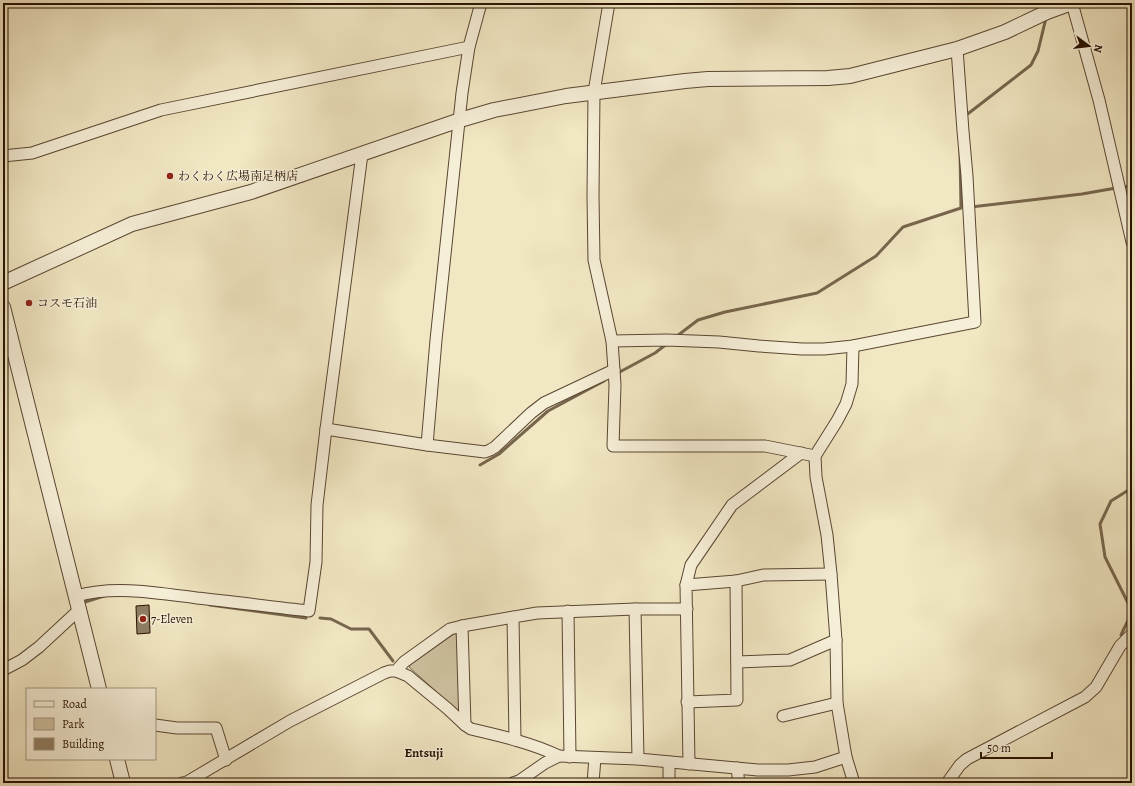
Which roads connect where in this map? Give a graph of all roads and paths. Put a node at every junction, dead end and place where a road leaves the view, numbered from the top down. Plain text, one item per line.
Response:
1 (481, 3) edge
2 (609, 3) edge
3 (1072, 3) edge
4 (469, 47) junction
5 (957, 49) junction
6 (594, 92) junction
7 (460, 120) junction
8 (362, 154) junction
9 (3, 156) edge
10 (1132, 242) edge
11 (3, 283) edge
12 (3, 307) edge
13 (612, 341) junction
14 (854, 346) junction
15 (614, 370) junction
16 (326, 429) junction
17 (427, 445) junction
18 (801, 453) junction
19 (816, 456) junction
20 (831, 574) junction
21 (736, 581) junction
22 (686, 585) junction
23 (76, 596) junction
24 (80, 609) junction
25 (634, 609) junction
26 (687, 609) junction
27 (568, 611) junction
28 (513, 617) junction
29 (462, 626) junction
30 (1132, 634) edge
31 (836, 640) junction
32 (737, 662) junction
33 (3, 670) edge
34 (396, 671) junction
35 (99, 688) edge
36 (687, 702) junction
37 (837, 703) junction
38 (783, 716) dead end
39 (156, 725) edge
40 (465, 725) junction
41 (515, 740) junction
42 (565, 757) junction
43 (846, 757) junction
44 (594, 758) junction
45 (638, 759) junction
46 (117, 760) edge
47 (226, 760) junction
48 (669, 762) junction
49 (689, 764) junction
50 (738, 768) junction
51 (123, 783) edge
52 (182, 783) edge
53 (513, 783) edge
54 (593, 783) edge
55 (669, 783) edge
56 (739, 783) edge
57 (854, 783) edge
58 (947, 783) edge

1 - 4 street
2 - 6 street
3 - 5 street
3 - 10 street
4 - 7 street
4 - 9 street
5 - 6 street
5 - 14 street
6 - 7 street
6 - 13 street
7 - 8 street
7 - 17 street
8 - 11 street
8 - 16 street
12 - 23 street
13 - 14 street
13 - 15 street
14 - 19 street
15 - 17 street
15 - 18 street
16 - 17 street
16 - 23 street
18 - 19 street
18 - 22 street
19 - 20 street
20 - 21 street
20 - 31 street
21 - 22 street
21 - 32 street
22 - 26 street
23 - 24 street
24 - 33 street
24 - 35 street
25 - 26 street
25 - 27 street
25 - 45 street
26 - 36 street
27 - 28 street
27 - 42 street
28 - 29 street
28 - 41 street
29 - 34 street
29 - 40 street
30 - 58 street
31 - 32 street
31 - 37 street
32 - 36 street
34 - 40 street
34 - 47 street
36 - 49 street
37 - 38 street
37 - 43 street
39 - 47 street
40 - 41 street
41 - 42 street
42 - 44 street
42 - 53 street
43 - 50 street
43 - 57 street
44 - 45 street
44 - 54 street
45 - 48 street
46 - 51 street
47 - 52 street
48 - 49 street
48 - 55 street
49 - 50 street
50 - 56 street

